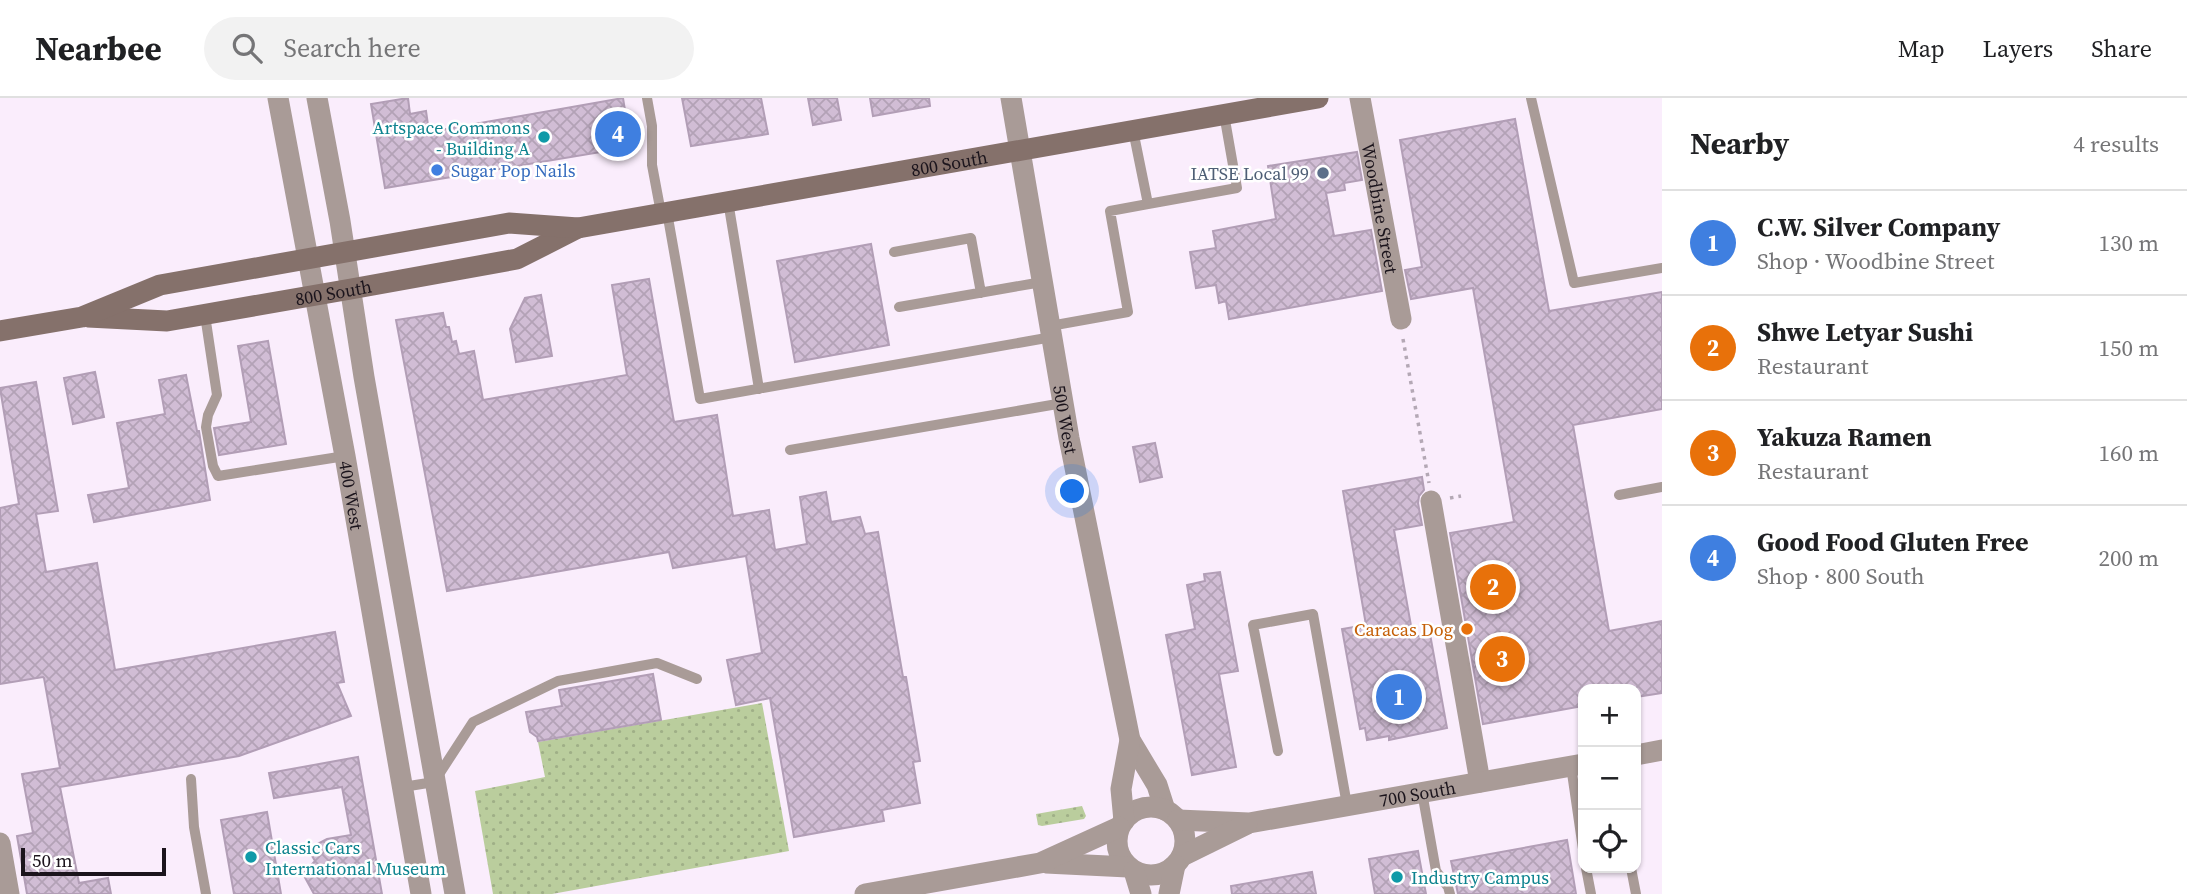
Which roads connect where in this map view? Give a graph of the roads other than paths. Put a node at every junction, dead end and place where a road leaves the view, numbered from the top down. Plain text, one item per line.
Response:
1 (278, 98) edge
2 (317, 98) edge
3 (647, 98) edge
4 (1011, 98) edge
5 (1318, 98) edge
6 (1360, 98) edge
7 (1531, 98) edge
8 (1224, 114) junction
9 (1133, 130) junction
10 (1019, 150) junction
11 (728, 201) junction
12 (1148, 204) junction
13 (664, 213) junction
14 (578, 228) junction
15 (345, 252) junction
16 (894, 252) dead end
17 (307, 258) junction
18 (1662, 268) edge
19 (1042, 282) junction
20 (351, 289) junction
21 (981, 293) junction
22 (314, 296) junction
23 (899, 307) dead end
24 (205, 315) junction
25 (82, 317) junction
26 (1401, 319) road end
27 (0, 331) edge
28 (1051, 331) junction
29 (759, 389) junction
30 (1063, 403) junction
31 (790, 450) dead end
32 (345, 456) junction
33 (1662, 487) edge
34 (1619, 495) dead end
35 (1430, 496) road end
36 (697, 679) dead end
37 (1130, 740) junction
38 (1662, 750) edge
39 (1278, 751) dead end
40 (1641, 754) edge
41 (1577, 765) edge
42 (191, 779) dead end
43 (435, 782) junction
44 (1480, 782) junction
45 (403, 787) junction
46 (1422, 792) junction
47 (1347, 805) junction
48 (1580, 810) edge
49 (1171, 815) junction
50 (1249, 823) junction
51 (1121, 824) junction
52 (0, 843) edge
53 (1179, 861) junction
54 (1040, 863) junction
55 (1131, 869) junction
56 (1587, 873) edge
57 (1632, 873) edge
58 (888, 892) edge
59 (9, 894) edge
60 (206, 894) edge
61 (421, 894) edge
62 (455, 894) edge
63 (865, 894) edge
64 (1142, 894) edge
65 (1169, 894) edge
66 (1450, 894) edge
67 (1591, 894) edge
68 (1636, 894) edge

1 - 17 street, 400 West
2 - 15 street, 400 West
3 - 13 lane
4 - 10 street, 500 West
5 - 8 street, 800 South
6 - 26 street, Woodbine Street
7 - 18 lane
8 - 9 street, 800 South
8 - 12 lane
9 - 10 street, 800 South
9 - 12 lane
10 - 11 street, 800 South
10 - 19 street, 500 West
11 - 13 street, 800 South
11 - 29 lane
12 - 28 lane
13 - 14 street, 800 South
13 - 29 lane
14 - 15 street, 800 South
14 - 20 street, 800 South
15 - 17 street, 800 South
15 - 20 street, 400 West
16 - 21 lane
17 - 22 street, 400 West
17 - 25 street, 800 South
19 - 21 lane
19 - 28 street, 500 West
20 - 22 street, 800 South
20 - 43 street, 400 West
21 - 23 lane
22 - 24 street, 800 South
22 - 32 street, 400 West
24 - 25 street, 800 South
24 - 32 lane
25 - 27 street, 800 South
28 - 29 lane
28 - 30 street, 500 West
30 - 31 lane
30 - 37 street, 500 West
32 - 45 street, 400 West
33 - 34 lane
35 - 44 street
36 - 43 lane
37 - 49 street, 500 West
37 - 51 street, 500 West
38 - 40 street
39 - 47 lane
41 - 44 street, 700 South
41 - 48 lane
42 - 60 lane
43 - 45 lane
43 - 62 street, 400 West
44 - 46 street, 700 South
45 - 61 street, 400 West
46 - 47 street, 700 South
46 - 66 lane
47 - 50 street, 700 South
49 - 50 street, 700 South
49 - 51 street
49 - 53 street
50 - 53 street, 700 South
51 - 54 street
51 - 55 street
52 - 59 street
53 - 55 street
53 - 65 street
54 - 55 street
54 - 58 street
55 - 64 street
56 - 67 lane
57 - 68 lane
58 - 63 street

